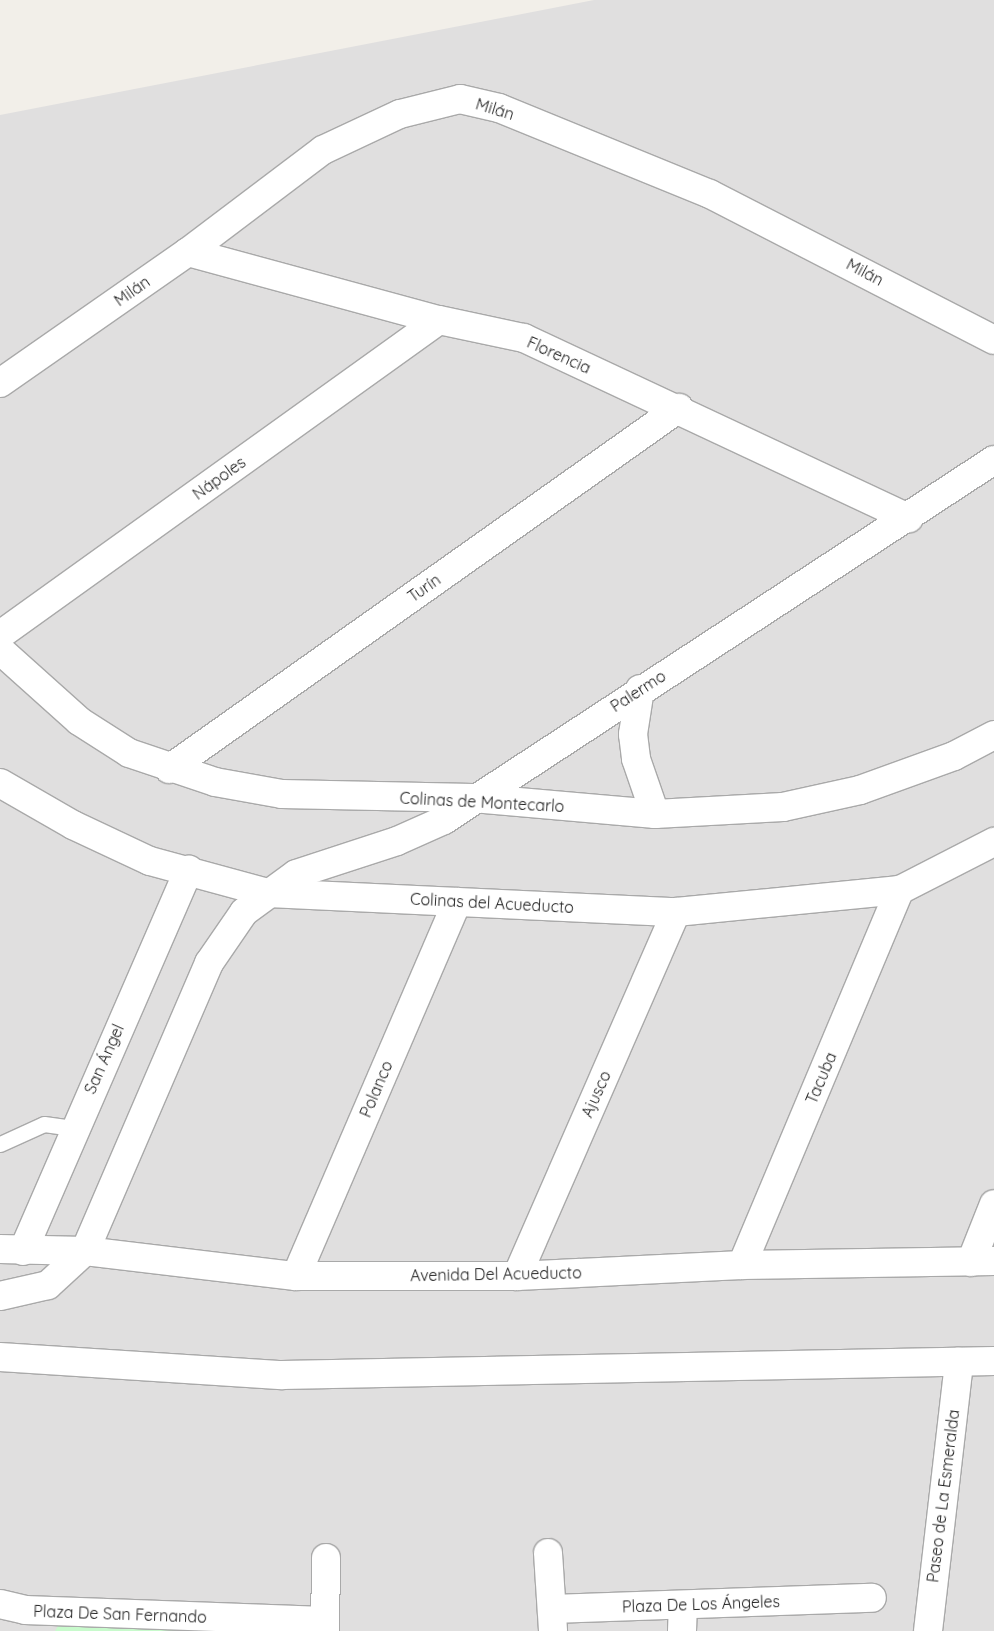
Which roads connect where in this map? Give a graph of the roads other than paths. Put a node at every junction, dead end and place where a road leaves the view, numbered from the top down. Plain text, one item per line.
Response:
1 (188, 252) junction
2 (439, 320) junction
3 (994, 340) edge
4 (0, 384) edge
5 (679, 408) junction
6 (994, 460) edge
7 (909, 518) junction
8 (0, 635) edge
9 (0, 650) edge
10 (640, 689) junction
11 (994, 735) edge
12 (169, 769) junction
13 (0, 783) edge
14 (473, 798) junction
15 (655, 814) junction
16 (994, 842) edge
17 (189, 870) junction
18 (900, 890) junction
19 (268, 893) junction
20 (457, 902) junction
21 (676, 912) junction
22 (73, 1128) junction
23 (0, 1144) edge
24 (994, 1204) edge
25 (11, 1250) edge
26 (85, 1251) junction
27 (982, 1261) edge
28 (742, 1265) junction
29 (296, 1276) junction
30 (516, 1276) junction
31 (0, 1296) edge
32 (0, 1357) edge
33 (994, 1361) edge
34 (959, 1362) junction
35 (548, 1553) dead end
36 (326, 1558) dead end
37 (872, 1598) dead end
38 (21, 1615) edge
39 (682, 1618) edge
40 (552, 1620) edge
41 (325, 1626) edge
42 (928, 1631) edge

1 - 2 street, Florencia
1 - 3 street, Milán
1 - 4 street, Milán
2 - 5 street, Florencia
2 - 8 street, Nápoles
5 - 7 street, Florencia
5 - 12 street, Turín
6 - 7 street, Palermo
7 - 10 street, Palermo
9 - 12 street, Colinas de Montecarlo
10 - 14 street, Palermo
10 - 15 street
11 - 15 street, Colinas de Montecarlo
12 - 14 street, Colinas de Montecarlo
13 - 17 street, Colinas del Acueducto
14 - 15 street, Colinas de Montecarlo
14 - 19 street, Palermo
16 - 18 street, Colinas del Acueducto
17 - 19 street, Colinas del Acueducto
17 - 22 street, San Ángel
18 - 21 street, Colinas del Acueducto
18 - 28 street, Tacuba
19 - 20 street, Colinas del Acueducto
19 - 26 street
20 - 21 street, Colinas del Acueducto
20 - 29 street, Polanco
21 - 30 street, Ajusco
22 - 23 lane
22 - 25 street, San Ángel
24 - 27 street
25 - 26 street, Avenida Del Acueducto
26 - 29 street, Avenida Del Acueducto
26 - 31 street
27 - 28 street, Avenida Del Acueducto
28 - 30 street, Avenida Del Acueducto
29 - 30 street, Avenida Del Acueducto
32 - 34 street
33 - 34 street
34 - 42 street, Paseo de La Esmeralda
35 - 40 street
36 - 41 street
37 - 39 street, Plaza De Los Ángeles
38 - 41 street, Plaza De San Fernando
39 - 40 street, Plaza De Los Ángeles

